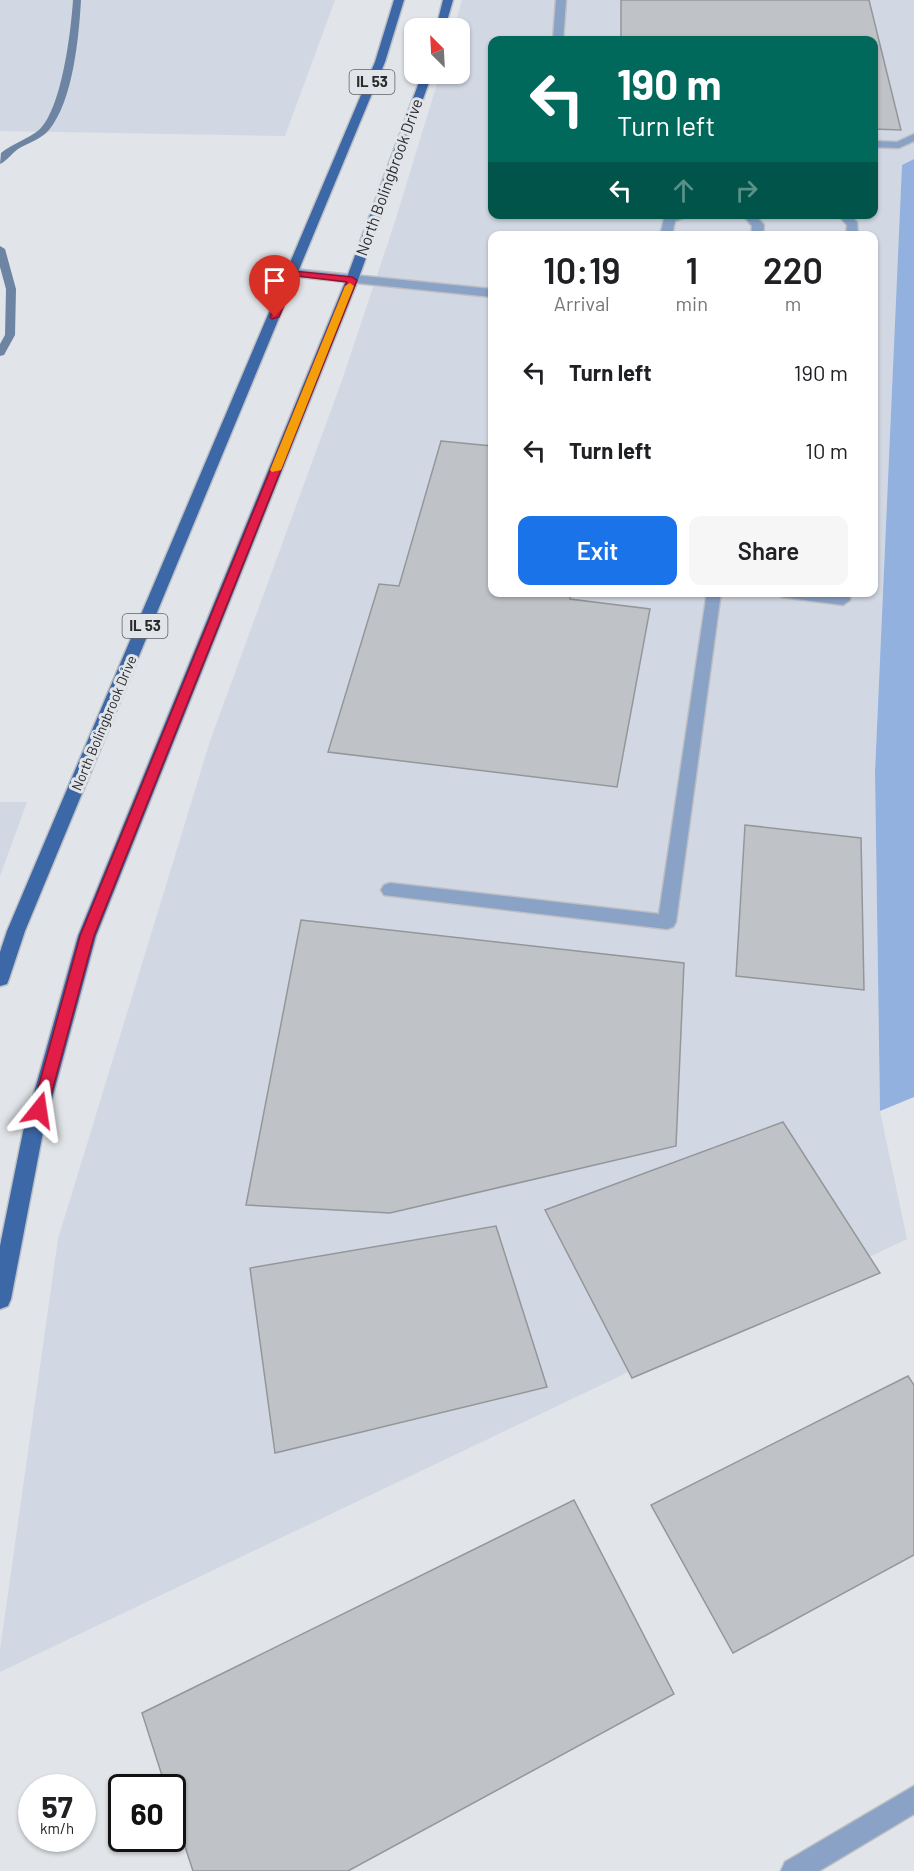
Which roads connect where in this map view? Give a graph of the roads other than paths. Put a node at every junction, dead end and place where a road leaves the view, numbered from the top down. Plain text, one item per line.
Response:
1 (399, 0) edge
2 (448, 0) edge
3 (561, 0) edge
4 (443, 18) edge
5 (558, 36) edge
6 (423, 84) edge
7 (914, 137) edge
8 (878, 144) edge
9 (293, 273) junction
10 (352, 280) junction
11 (488, 293) edge
12 (713, 597) edge
13 (820, 597) edge
14 (843, 597) edge
15 (390, 890) dead end
16 (0, 979) edge
17 (0, 1299) edge
18 (914, 1799) edge
19 (794, 1871) edge

1 - 9 main road, North Bolingbrook Drive / IL 53
2 - 4 main road
3 - 5 street
6 - 10 main road, North Bolingbrook Drive / IL 53
7 - 8 street
9 - 10 street
9 - 16 main road, North Bolingbrook Drive / IL 53
10 - 11 street
10 - 17 main road, North Bolingbrook Drive / IL 53
12 - 15 street
13 - 14 street
18 - 19 street

